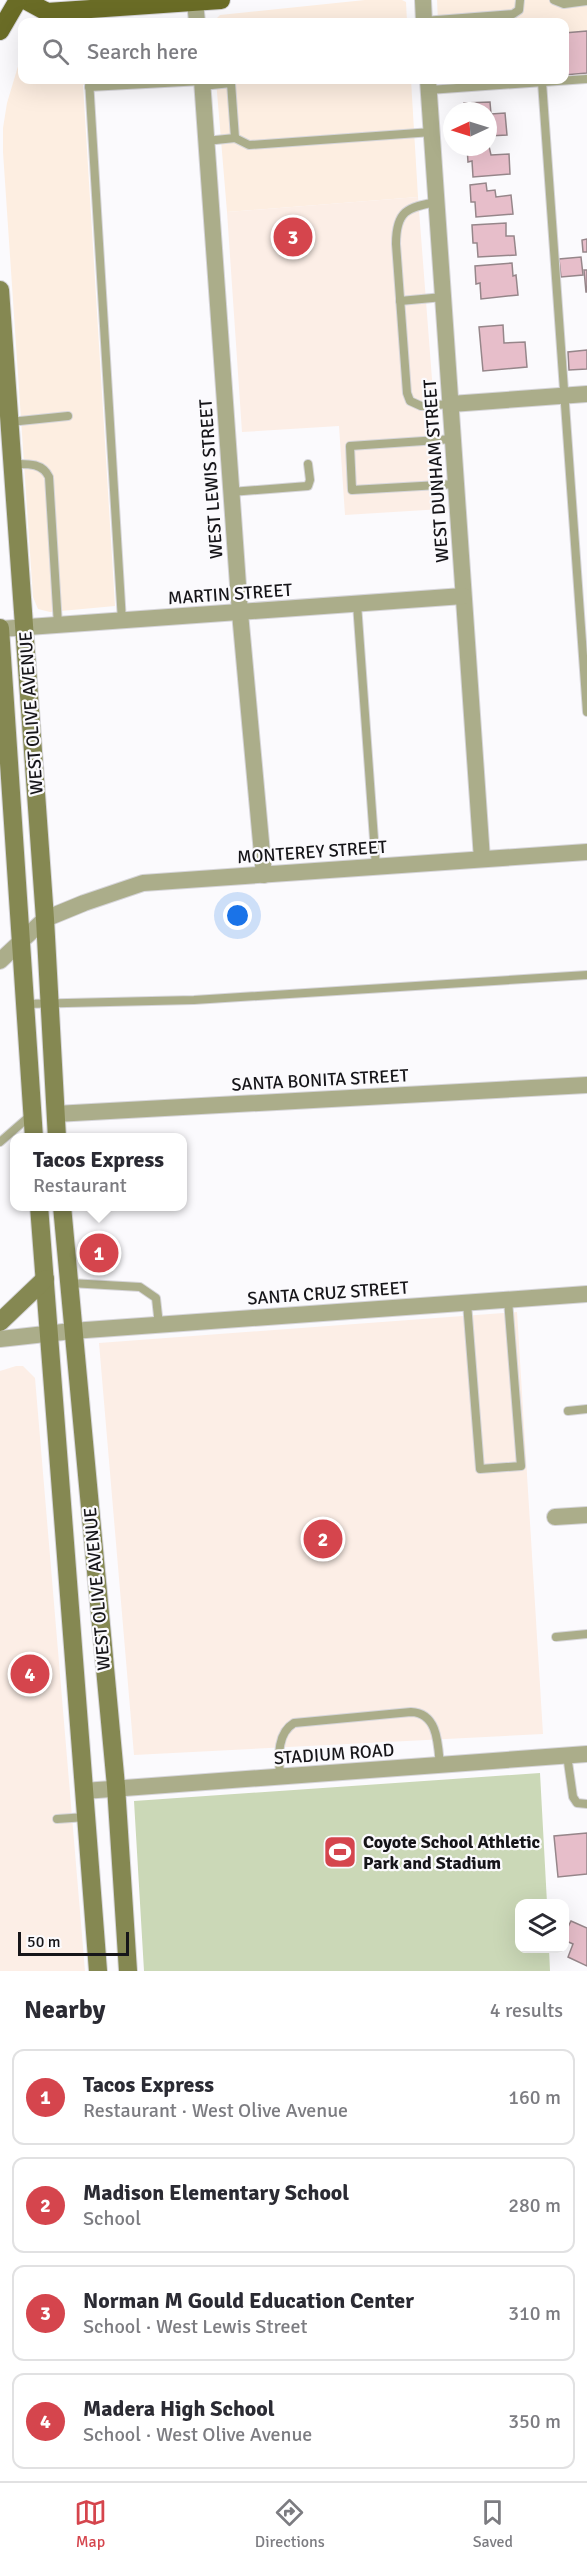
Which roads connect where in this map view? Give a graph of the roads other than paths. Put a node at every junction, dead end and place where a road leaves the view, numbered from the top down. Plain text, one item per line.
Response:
1 (18, 0) edge
2 (25, 0) edge
3 (221, 0) edge
4 (423, 0) edge
5 (520, 0) edge
6 (554, 0) edge
7 (587, 1) edge
8 (195, 2) junction
9 (197, 18) edge
10 (424, 18) edge
11 (468, 18) edge
12 (0, 31) edge
13 (587, 79) edge
14 (569, 80) edge
15 (89, 84) edge
16 (202, 84) edge
17 (235, 84) edge
18 (467, 84) edge
19 (542, 84) edge
20 (429, 85) edge
21 (432, 132) junction
22 (235, 138) junction
23 (206, 141) junction
24 (437, 202) junction
25 (0, 290) edge
26 (443, 297) junction
27 (400, 301) junction
28 (587, 394) edge
29 (563, 396) junction
30 (451, 404) junction
31 (69, 416) dead end
32 (9, 422) junction
33 (453, 439) junction
34 (12, 464) junction
35 (308, 464) dead end
36 (456, 484) junction
37 (231, 492) junction
38 (463, 597) junction
39 (357, 604) junction
40 (240, 613) junction
41 (122, 621) junction
42 (58, 625) junction
43 (25, 627) junction
44 (0, 629) edge
45 (587, 712) edge
46 (4, 748) edge
47 (5, 791) edge
48 (587, 852) edge
49 (482, 859) junction
50 (376, 867) junction
51 (264, 875) junction
52 (45, 919) junction
53 (21, 942) junction
54 (0, 961) edge
55 (587, 975) edge
56 (25, 1004) junction
57 (49, 1004) junction
58 (587, 1085) edge
59 (32, 1114) junction
60 (55, 1114) junction
61 (10, 1133) edge
62 (34, 1133) edge
63 (57, 1133) edge
64 (39, 1211) edge
65 (62, 1211) edge
66 (45, 1279) junction
67 (68, 1283) junction
68 (587, 1294) edge
69 (508, 1300) junction
70 (467, 1303) junction
71 (0, 1322) edge
72 (159, 1325) junction
73 (72, 1331) junction
74 (48, 1334) junction
75 (0, 1339) edge
76 (587, 1409) edge
77 (567, 1411) dead end
78 (587, 1515) edge
79 (555, 1517) dead end
80 (587, 1634) edge
81 (556, 1637) dead end
82 (587, 1754) edge
83 (567, 1755) junction
84 (440, 1766) junction
85 (280, 1777) junction
86 (116, 1789) junction
87 (84, 1791) junction
88 (587, 1804) edge
89 (86, 1817) junction
90 (57, 1818) dead end
91 (98, 1971) edge
92 (128, 1971) edge

1 - 12 main road
2 - 8 main road
3 - 8 main road
4 - 10 street
5 - 11 lane
6 - 7 lane
8 - 9 street
13 - 14 lane
15 - 41 lane
16 - 23 street, WEST LEWIS STREET
17 - 22 lane
18 - 20 lane
19 - 29 lane
20 - 21 street, WEST DUNHAM STREET
21 - 22 lane
21 - 24 street, WEST DUNHAM STREET
22 - 23 lane
23 - 37 street, WEST LEWIS STREET
24 - 26 street, WEST DUNHAM STREET
24 - 27 lane
25 - 32 main road, WEST OLIVE AVENUE
26 - 27 lane
26 - 30 street, WEST DUNHAM STREET
27 - 30 lane
28 - 29 street
29 - 30 street
29 - 45 lane
30 - 33 street, WEST DUNHAM STREET
31 - 32 lane
32 - 34 main road, WEST OLIVE AVENUE
33 - 36 street, WEST DUNHAM STREET
33 - 36 lane
34 - 42 lane
34 - 43 main road, WEST OLIVE AVENUE
35 - 37 lane
36 - 38 street, WEST DUNHAM STREET
37 - 40 street, WEST LEWIS STREET
38 - 39 street, MARTIN STREET
38 - 49 street, WEST DUNHAM STREET
39 - 40 street, MARTIN STREET
39 - 50 lane
40 - 41 street, MARTIN STREET
40 - 51 street, WEST LEWIS STREET
41 - 42 street, MARTIN STREET
42 - 43 street, MARTIN STREET
43 - 44 street, MARTIN STREET
43 - 52 main road, WEST OLIVE AVENUE
44 - 46 main road, WEST OLIVE AVENUE
46 - 47 main road, WEST OLIVE AVENUE
47 - 53 main road, WEST OLIVE AVENUE
48 - 49 street, MONTEREY STREET
49 - 50 street, MONTEREY STREET
50 - 51 street, MONTEREY STREET
51 - 52 street, MONTEREY STREET
52 - 53 street
52 - 57 main road, WEST OLIVE AVENUE
53 - 54 street
53 - 56 main road, WEST OLIVE AVENUE
55 - 57 lane
56 - 57 lane
56 - 59 main road, WEST OLIVE AVENUE
57 - 60 main road, WEST OLIVE AVENUE
58 - 60 street, SANTA BONITA STREET
59 - 61 lane
59 - 62 main road, WEST OLIVE AVENUE
60 - 63 main road, WEST OLIVE AVENUE
64 - 66 main road, WEST OLIVE AVENUE
65 - 67 main road, WEST OLIVE AVENUE
66 - 71 main road
66 - 74 main road, WEST OLIVE AVENUE
67 - 72 lane
67 - 73 main road, WEST OLIVE AVENUE
68 - 69 street, SANTA CRUZ STREET
69 - 70 street, SANTA CRUZ STREET
69 - 70 lane
70 - 72 street, SANTA CRUZ STREET
72 - 73 street, SANTA CRUZ STREET
73 - 74 street, SANTA CRUZ STREET
73 - 86 main road, WEST OLIVE AVENUE
74 - 75 street, SANTA CRUZ STREET
74 - 87 main road, WEST OLIVE AVENUE
76 - 77 lane
78 - 79 street
80 - 81 lane
82 - 83 street, STADIUM ROAD
83 - 84 street, STADIUM ROAD
83 - 88 lane
84 - 85 street, STADIUM ROAD
84 - 85 lane
85 - 86 street, STADIUM ROAD
86 - 87 street, STADIUM ROAD
86 - 92 main road, WEST OLIVE AVENUE
87 - 89 main road, WEST OLIVE AVENUE
89 - 90 lane
89 - 91 main road, WEST OLIVE AVENUE

